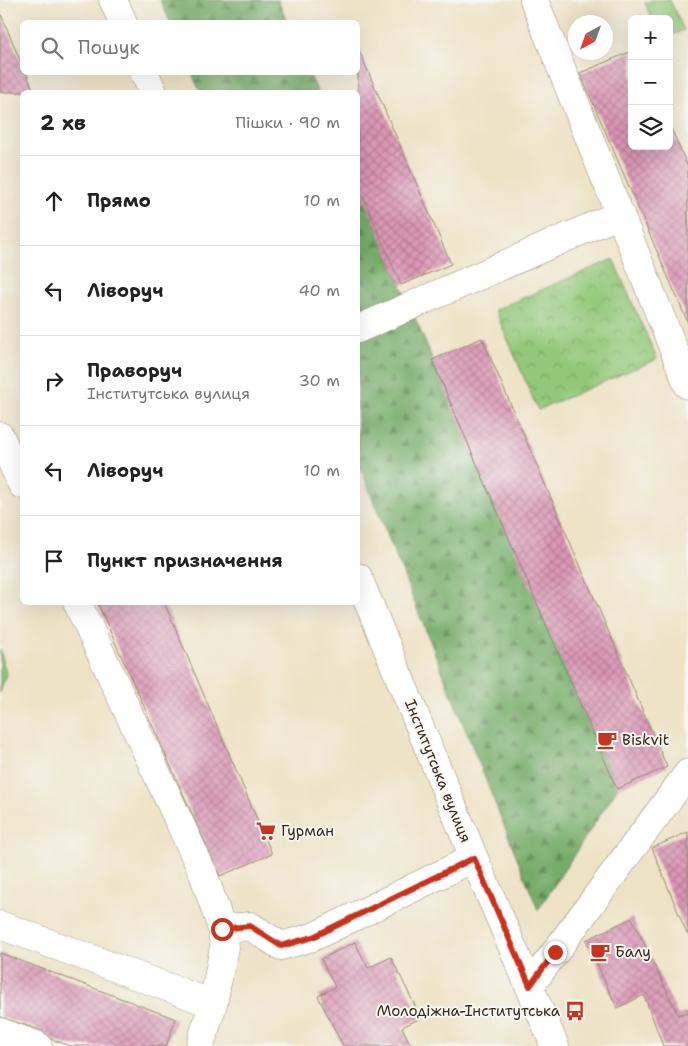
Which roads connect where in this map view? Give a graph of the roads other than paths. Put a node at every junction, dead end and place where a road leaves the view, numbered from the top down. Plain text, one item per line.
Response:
1 (113, 0) edge
2 (534, 0) edge
3 (122, 20) edge
4 (145, 75) edge
5 (152, 90) edge
6 (620, 214) junction
7 (360, 328) edge
8 (688, 385) edge
9 (0, 436) edge
10 (20, 481) edge
11 (360, 582) edge
12 (78, 605) edge
13 (686, 777) edge
14 (474, 858) junction
15 (0, 925) edge
16 (222, 929) junction
17 (530, 986) junction
18 (213, 1004) junction
19 (0, 1032) edge
20 (38, 1046) edge
21 (200, 1046) edge
22 (555, 1046) edge

1 - 3 street
2 - 6 street
4 - 5 street
6 - 7 street
6 - 8 street
9 - 10 street
11 - 14 street, Інститутська вулиця
12 - 16 street
13 - 17 street
14 - 16 street
14 - 17 street, Інститутська вулиця
15 - 18 street
16 - 18 street
17 - 22 street, Інститутська вулиця
18 - 21 street
19 - 20 street

